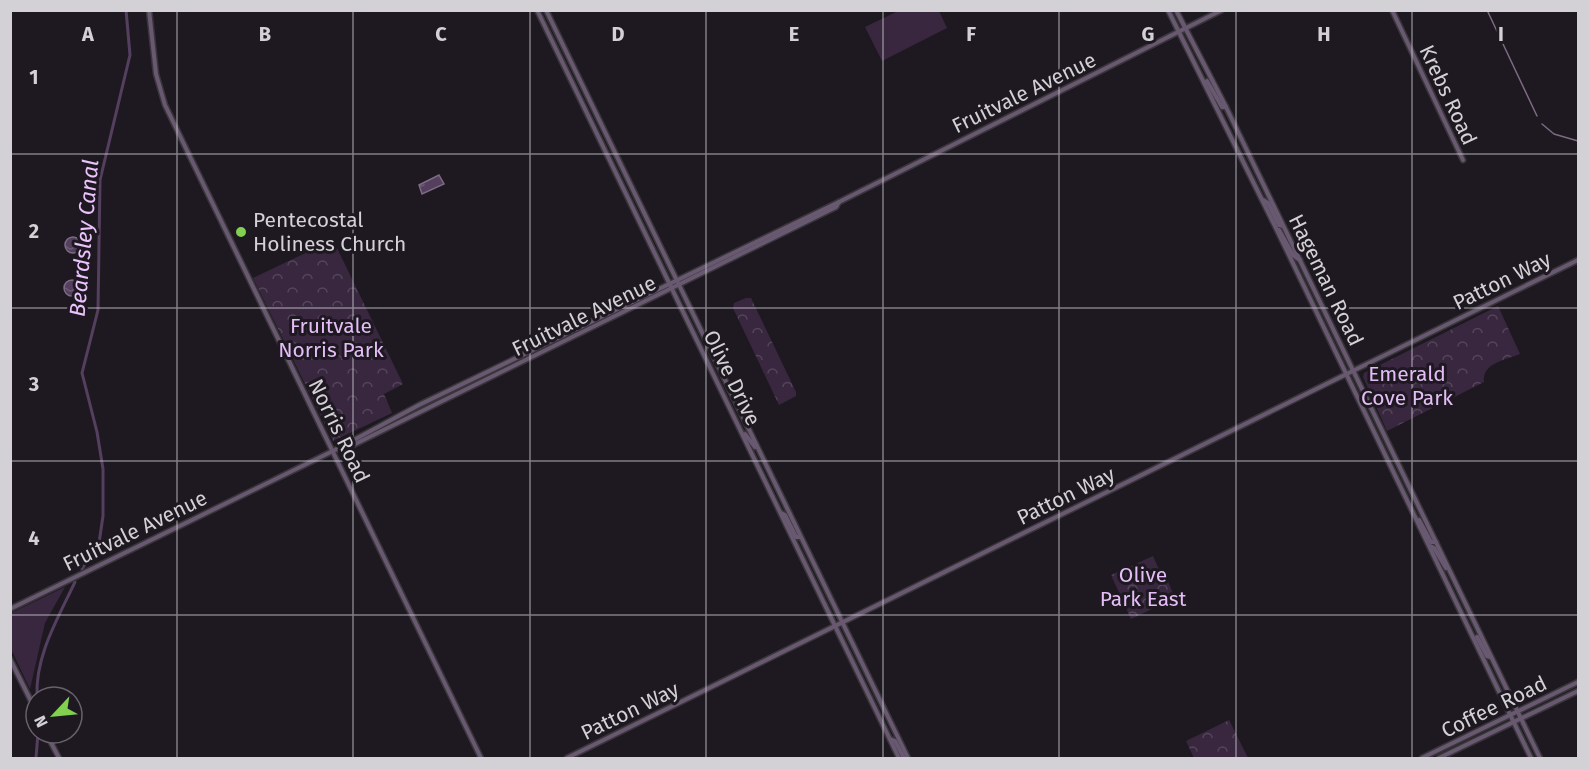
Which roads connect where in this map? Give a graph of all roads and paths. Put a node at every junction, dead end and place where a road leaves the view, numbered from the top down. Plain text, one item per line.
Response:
1 (149, 10) edge
2 (537, 10) edge
3 (546, 10) edge
4 (1168, 10) edge
5 (1176, 10) edge
6 (1222, 10) edge
7 (1392, 10) edge
8 (1186, 29) junction
9 (1179, 32) junction
10 (1202, 76) junction
11 (1226, 107) junction
12 (1463, 160) dead end
13 (1262, 199) junction
14 (839, 202) junction
15 (795, 222) junction
16 (1284, 226) junction
17 (1277, 230) junction
18 (782, 235) junction
19 (1578, 260) edge
20 (1300, 261) junction
21 (676, 281) junction
22 (669, 285) junction
23 (679, 287) junction
24 (672, 290) junction
25 (708, 362) junction
26 (1353, 370) junction
27 (1346, 374) junction
28 (725, 381) junction
29 (405, 413) junction
30 (408, 419) junction
31 (742, 433) junction
32 (335, 450) junction
33 (760, 455) junction
34 (780, 513) junction
35 (1416, 518) junction
36 (800, 537) junction
37 (1436, 542) junction
38 (1429, 545) junction
39 (1452, 576) junction
40 (10, 609) edge
41 (843, 624) junction
42 (836, 628) junction
43 (1471, 630) junction
44 (1492, 658) junction
45 (10, 659) edge
46 (1578, 682) edge
47 (24, 687) edge
48 (1578, 691) edge
49 (1517, 711) junction
50 (1510, 714) junction
51 (1521, 719) junction
52 (1514, 723) junction
53 (889, 738) junction
54 (52, 745) edge
55 (59, 759) edge
56 (481, 759) edge
57 (567, 759) edge
58 (899, 759) edge
59 (906, 759) edge
60 (1422, 759) edge
61 (1438, 759) edge
62 (1531, 759) edge
63 (1540, 759) edge

1 - 32 main road, Norris Road
2 - 22 main road, Olive Drive
3 - 21 main road, Olive Drive
4 - 9 main road, Hageman Road
5 - 8 main road, Hageman Road
6 - 8 main road, Fruitvale Avenue
7 - 12 main road, Krebs Road
8 - 9 main road, Fruitvale Avenue
8 - 11 main road, Hageman Road
9 - 10 main road, Hageman Road
9 - 14 main road, Fruitvale Avenue
10 - 11 main road
10 - 13 main road, Hageman Road
11 - 16 main road, Hageman Road
13 - 16 main road
13 - 17 main road, Hageman Road
14 - 15 main road, Fruitvale Avenue
14 - 18 main road, Fruitvale Avenue
15 - 18 main road
15 - 21 main road, Fruitvale Avenue
16 - 20 main road, Hageman Road
17 - 20 main road
17 - 27 main road, Hageman Road
18 - 23 main road, Fruitvale Avenue
19 - 26 main road, Patton Way
20 - 26 main road, Hageman Road
21 - 22 main road, Fruitvale Avenue
21 - 23 main road, Olive Drive
22 - 24 main road, Olive Drive
22 - 29 main road, Fruitvale Avenue
23 - 24 main road, Fruitvale Avenue
23 - 28 main road, Olive Drive
24 - 25 main road, Olive Drive
24 - 30 main road, Fruitvale Avenue
25 - 28 main road
25 - 31 main road, Olive Drive
26 - 27 main road, Patton Way
26 - 37 main road, Hageman Road
27 - 35 main road, Hageman Road
27 - 41 main road, Patton Way
28 - 33 main road, Olive Drive
29 - 30 main road
29 - 32 main road, Fruitvale Avenue
30 - 32 main road, Fruitvale Avenue
31 - 33 main road
31 - 34 main road, Olive Drive
32 - 40 main road, Fruitvale Avenue
32 - 56 main road, Norris Road
33 - 36 main road, Olive Drive
34 - 36 main road
34 - 42 main road, Olive Drive
35 - 37 main road
35 - 38 main road, Hageman Road
36 - 41 main road, Olive Drive
37 - 39 main road, Hageman Road
38 - 39 main road
38 - 43 main road, Hageman Road
39 - 44 main road, Hageman Road
41 - 42 main road, Patton Way
41 - 59 main road, Olive Drive
42 - 53 main road, Olive Drive
42 - 57 main road, Patton Way
43 - 44 main road
43 - 50 main road, Hageman Road
44 - 49 main road, Hageman Road
45 - 47 main road
46 - 49 main road, Coffee Road
48 - 51 main road, Coffee Road
49 - 50 main road, Coffee Road
49 - 51 main road, Hageman Road
50 - 52 main road, Hageman Road
50 - 60 main road, Coffee Road
51 - 52 main road, Coffee Road
51 - 63 main road, Hageman Road
52 - 61 main road, Coffee Road
52 - 62 main road, Hageman Road
53 - 58 main road, Olive Drive
53 - 59 main road
54 - 55 main road

